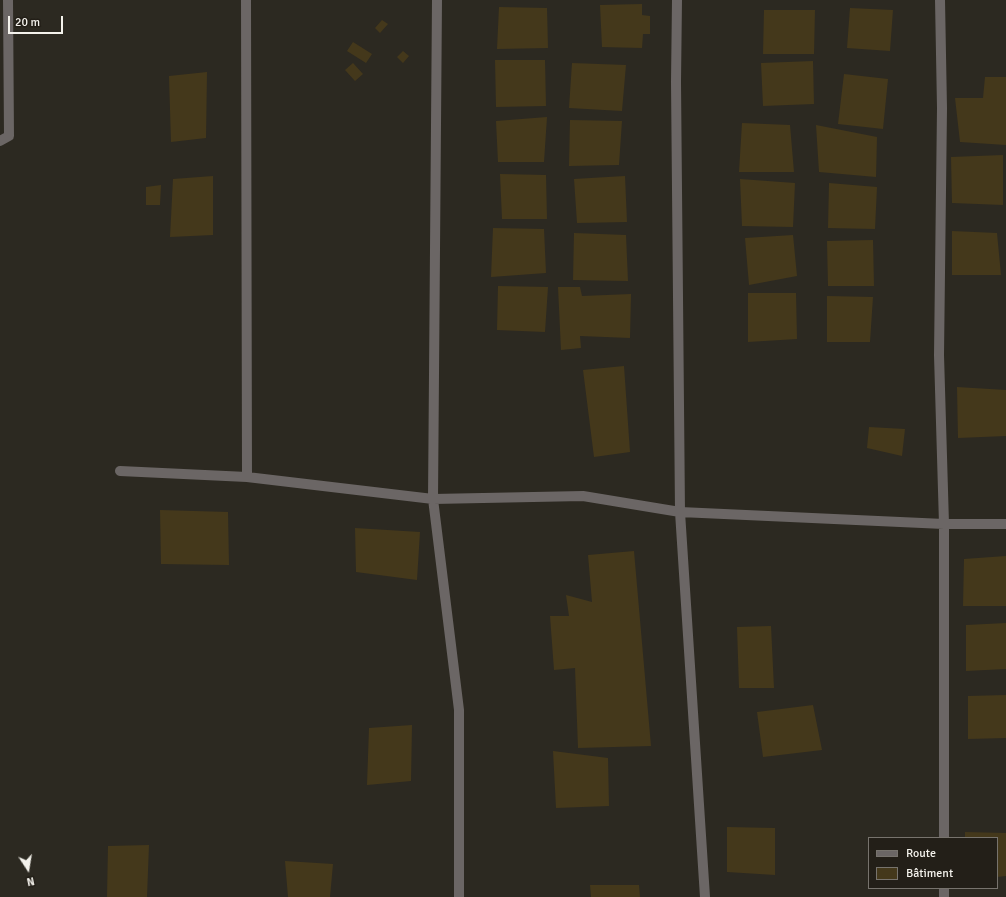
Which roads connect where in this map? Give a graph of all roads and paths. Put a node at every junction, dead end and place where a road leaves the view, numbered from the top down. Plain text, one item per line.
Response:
1 (8, 0) edge
2 (246, 0) edge
3 (437, 0) edge
4 (677, 0) edge
5 (940, 0) edge
6 (0, 141) edge
7 (120, 471) dead end
8 (247, 477) junction
9 (432, 500) junction
10 (680, 512) junction
11 (944, 524) junction
12 (1006, 524) edge
13 (944, 837) edge
14 (459, 897) edge
15 (705, 897) edge

1 - 6 street
2 - 8 street
3 - 9 street
4 - 10 street
5 - 11 street
7 - 8 street
8 - 9 street
9 - 10 street
9 - 14 street
10 - 11 street
10 - 15 street
11 - 12 street
11 - 13 street

